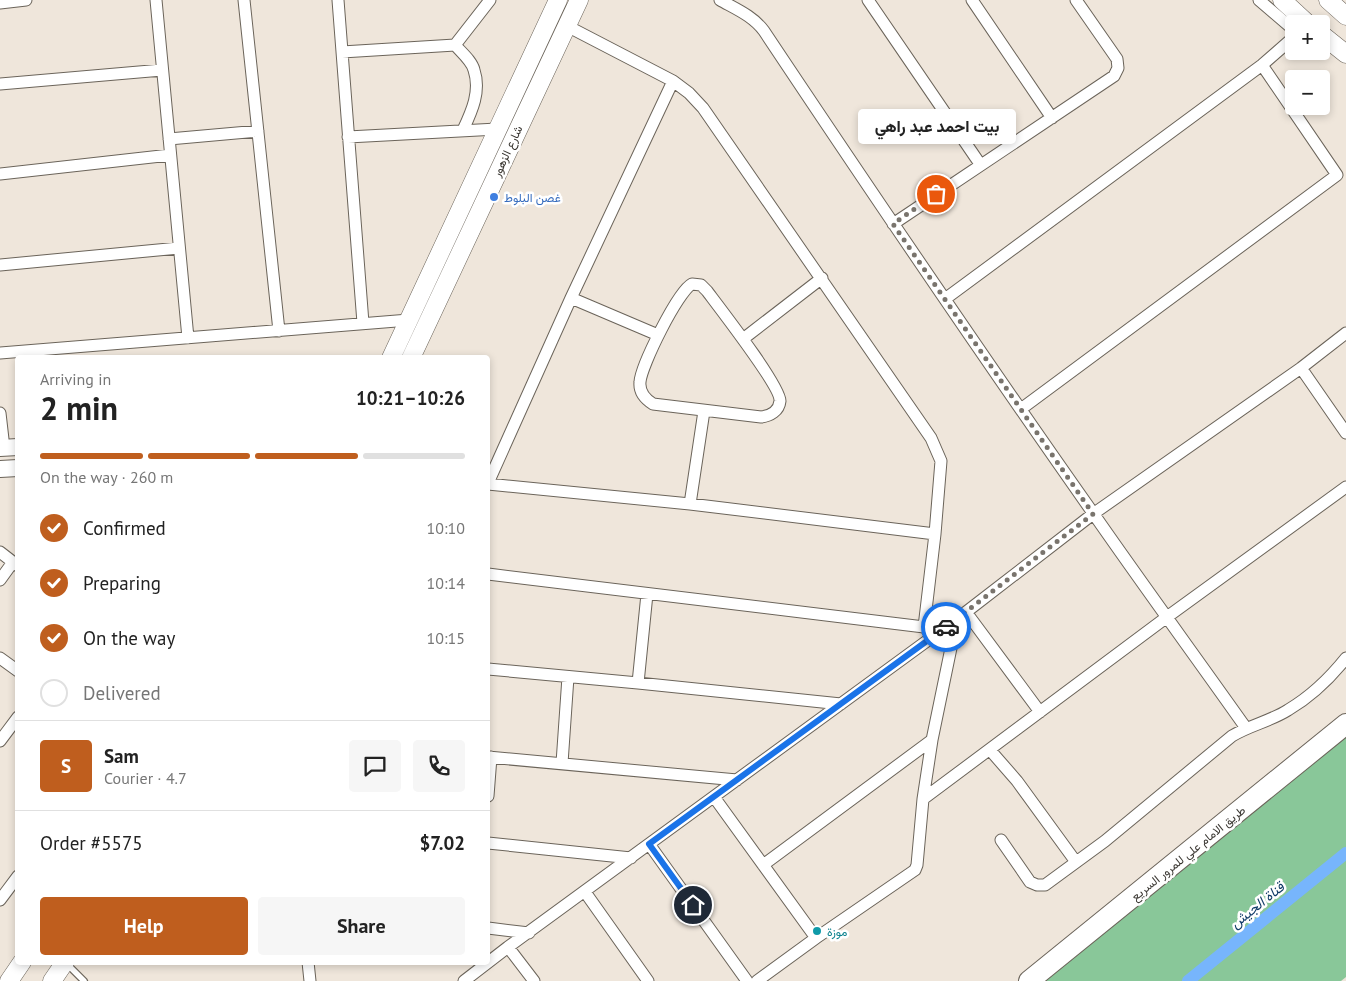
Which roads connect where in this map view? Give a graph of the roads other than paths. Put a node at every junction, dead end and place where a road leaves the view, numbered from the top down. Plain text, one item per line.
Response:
1 (26, 0) edge
2 (156, 0) edge
3 (244, 0) edge
4 (338, 0) edge
5 (490, 0) edge
6 (558, 0) edge
7 (579, 0) edge
8 (720, 0) edge
9 (868, 0) edge
10 (972, 0) edge
11 (1076, 0) edge
12 (1259, 0) edge
13 (1282, 0) edge
14 (1328, 0) edge
15 (0, 3) edge
16 (1298, 15) edge
17 (1346, 16) edge
18 (1285, 22) edge
19 (567, 26) junction
20 (1330, 41) edge
21 (455, 45) junction
22 (1285, 45) edge
23 (342, 52) junction
24 (1346, 54) edge
25 (1262, 65) junction
26 (162, 70) junction
27 (673, 82) junction
28 (0, 84) edge
29 (1052, 118) junction
30 (498, 129) junction
31 (463, 130) junction
32 (258, 131) junction
33 (348, 137) junction
34 (169, 139) junction
35 (170, 155) junction
36 (980, 164) junction
37 (1341, 171) edge
38 (0, 174) edge
39 (893, 224) junction
40 (179, 248) junction
41 (0, 265) edge
42 (822, 278) junction
43 (571, 298) junction
44 (945, 299) junction
45 (409, 320) junction
46 (363, 323) junction
47 (279, 331) junction
48 (1346, 333) edge
49 (658, 335) junction
50 (188, 338) junction
51 (743, 338) junction
52 (0, 352) edge
53 (392, 355) edge
54 (412, 355) edge
55 (1301, 368) junction
56 (1021, 410) junction
57 (704, 411) junction
58 (0, 413) edge
59 (1346, 433) edge
60 (7, 448) edge
61 (15, 468) edge
62 (0, 469) edge
63 (490, 480) edge
64 (490, 484) edge
65 (1346, 487) edge
66 (690, 504) junction
67 (1093, 514) junction
68 (935, 534) junction
69 (0, 552) edge
70 (15, 564) edge
71 (490, 574) edge
72 (0, 580) edge
73 (647, 594) junction
74 (962, 616) junction
75 (1167, 617) junction
76 (924, 627) junction
77 (933, 636) junction
78 (0, 658) edge
79 (1346, 658) edge
80 (15, 669) edge
81 (490, 669) edge
82 (568, 677) junction
83 (638, 683) junction
84 (841, 704) junction
85 (1040, 712) junction
86 (15, 721) edge
87 (1346, 724) edge
88 (1246, 728) junction
89 (0, 740) edge
90 (932, 740) junction
91 (990, 750) junction
92 (490, 757) edge
93 (562, 763) junction
94 (737, 780) junction
95 (714, 797) junction
96 (924, 799) junction
97 (1001, 840) dead end
98 (490, 843) edge
99 (649, 844) junction
100 (631, 858) junction
101 (1076, 862) junction
102 (763, 865) junction
103 (15, 880) edge
104 (585, 892) junction
105 (0, 900) edge
106 (490, 928) edge
107 (529, 932) junction
108 (816, 938) junction
109 (508, 947) junction
110 (490, 961) edge
111 (19, 965) edge
112 (64, 965) edge
113 (67, 965) edge
114 (308, 965) edge
115 (485, 965) edge
116 (6, 978) edge
117 (52, 981) edge
118 (84, 981) edge
119 (310, 981) edge
120 (464, 981) edge
121 (534, 981) edge
122 (648, 981) edge
123 (747, 981) edge
124 (757, 981) edge
125 (1029, 981) edge

1 - 15 street
2 - 26 street
3 - 32 street
4 - 23 street
5 - 21 street
6 - 30 main road, شارع الزهور
7 - 19 main road, شارع الزهور
8 - 39 street
9 - 36 street
10 - 29 street
11 - 29 street
12 - 18 street
13 - 16 main road
14 - 17 main road
19 - 27 street
19 - 54 main road, شارع الزهور
20 - 24 main road
21 - 23 street
21 - 31 street
22 - 25 street
23 - 33 street
25 - 37 street
25 - 44 street
26 - 28 street
26 - 34 street
27 - 42 street
27 - 43 street
29 - 36 street
30 - 31 street
30 - 45 main road, شارع الزهور
31 - 33 street
32 - 34 street
32 - 47 street
33 - 46 street
34 - 35 street
35 - 38 street
35 - 40 street
36 - 39 street
37 - 56 street
39 - 44 street
40 - 41 street
40 - 50 street
42 - 51 street
42 - 68 street
43 - 49 street
43 - 63 street
44 - 56 street
45 - 46 street
45 - 53 main road, شارع الزهور
46 - 47 street
47 - 50 street
48 - 55 street
49 - 51 street
49 - 57 street
50 - 52 street
51 - 57 street
55 - 59 street
55 - 67 street
56 - 67 street
57 - 66 street
58 - 60 street
61 - 62 street
64 - 66 street
65 - 75 street
66 - 68 street
67 - 74 street
67 - 75 street
68 - 76 street
69 - 70 street
70 - 72 street
71 - 73 street
73 - 76 street
73 - 83 street
74 - 77 street
74 - 85 street
74 - 90 street
75 - 85 street
75 - 88 street
76 - 77 street
77 - 84 street
78 - 80 street
79 - 88 street
81 - 82 street
82 - 83 street
82 - 93 street
83 - 84 street
84 - 94 street
85 - 91 street
86 - 89 street
87 - 125 highway, طريق الامام علي للمرور السريع
88 - 101 street
90 - 96 street
90 - 102 street
91 - 96 street
91 - 101 street
92 - 93 street
93 - 94 street
94 - 95 street
95 - 99 street
95 - 102 street
96 - 108 street
97 - 101 street
98 - 100 street
99 - 100 street
99 - 123 street
100 - 104 street
102 - 108 street
103 - 105 street
104 - 107 street
104 - 122 street
106 - 107 street
107 - 109 street
108 - 124 street
109 - 110 street
109 - 121 street
111 - 116 main road
112 - 117 main road
113 - 118 lane
114 - 119 street
115 - 120 street

